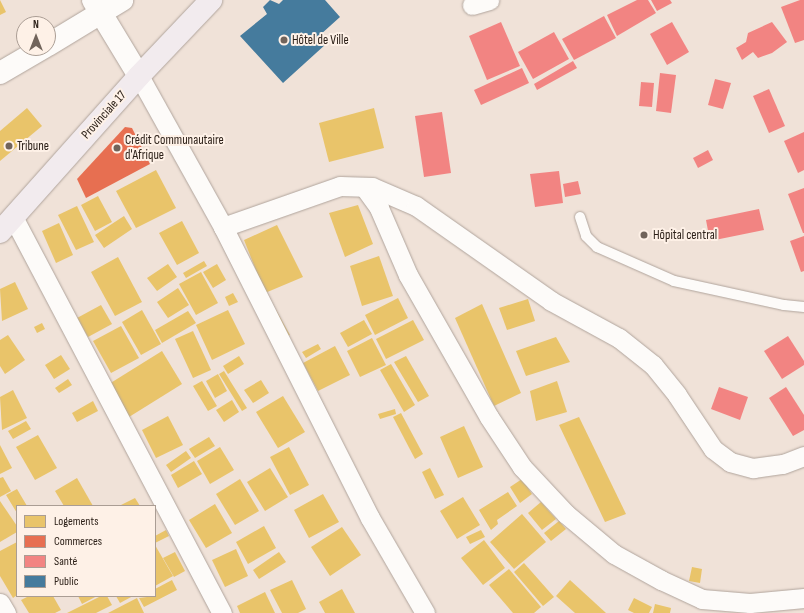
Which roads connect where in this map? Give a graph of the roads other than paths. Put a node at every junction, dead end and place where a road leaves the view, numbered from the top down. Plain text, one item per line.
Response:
1 (122, 0) edge
2 (211, 0) edge
3 (96, 6) edge
4 (56, 38) edge
5 (29, 56) edge
6 (0, 73) edge
7 (139, 76) junction
8 (364, 187) junction
9 (580, 217) dead end
10 (7, 224) edge
11 (223, 227) junction
12 (804, 307) edge
13 (804, 456) edge
14 (804, 598) edge
15 (0, 603) edge
16 (6, 613) edge
17 (222, 613) edge
18 (425, 613) edge

1 - 3 street
2 - 7 main road, Provinciale 17
3 - 4 street
3 - 7 street
5 - 6 street
7 - 10 main road, Provinciale 17
7 - 11 street
8 - 11 street
8 - 13 street
8 - 14 street
9 - 12 lane
10 - 17 street
11 - 18 street
15 - 16 street

